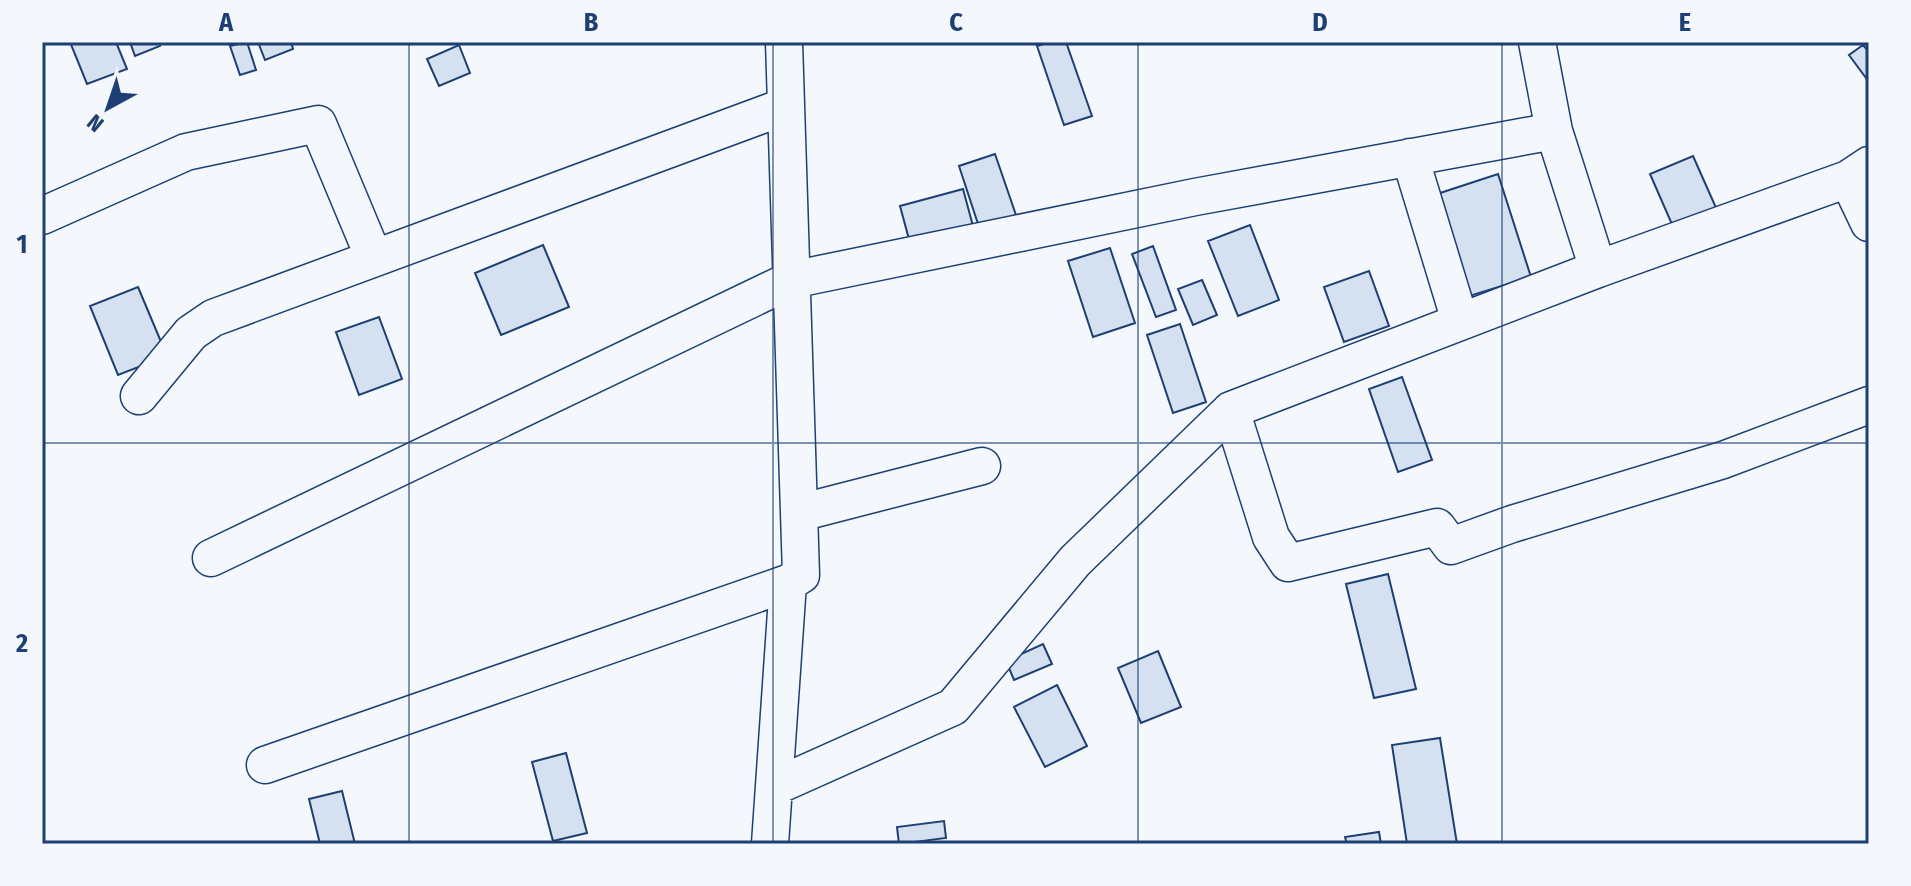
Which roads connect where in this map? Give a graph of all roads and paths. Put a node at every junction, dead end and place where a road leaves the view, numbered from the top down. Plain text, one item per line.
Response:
1 (784, 42) edge
2 (1537, 42) edge
3 (786, 106) junction
4 (1554, 131) junction
5 (1410, 157) junction
6 (1859, 172) edge
7 (42, 216) edge
8 (1869, 223) edge
9 (374, 258) junction
10 (1598, 269) junction
11 (791, 280) junction
12 (1460, 321) junction
13 (139, 396) dead end
14 (1869, 405) edge
15 (1231, 410) junction
16 (982, 466) dead end
17 (799, 513) junction
18 (211, 558) dead end
19 (788, 583) junction
20 (265, 765) dead end
21 (774, 787) junction
22 (770, 844) edge

1 - 3 street
2 - 4 street
3 - 9 street
3 - 11 street
4 - 5 street
4 - 10 street
5 - 11 street
5 - 12 street
6 - 8 street
6 - 10 street
7 - 9 street
9 - 13 street
10 - 12 street
11 - 17 street
11 - 18 street
12 - 15 street
14 - 15 street
15 - 21 street
16 - 17 street
17 - 19 street
19 - 20 street
19 - 21 street
21 - 22 street

